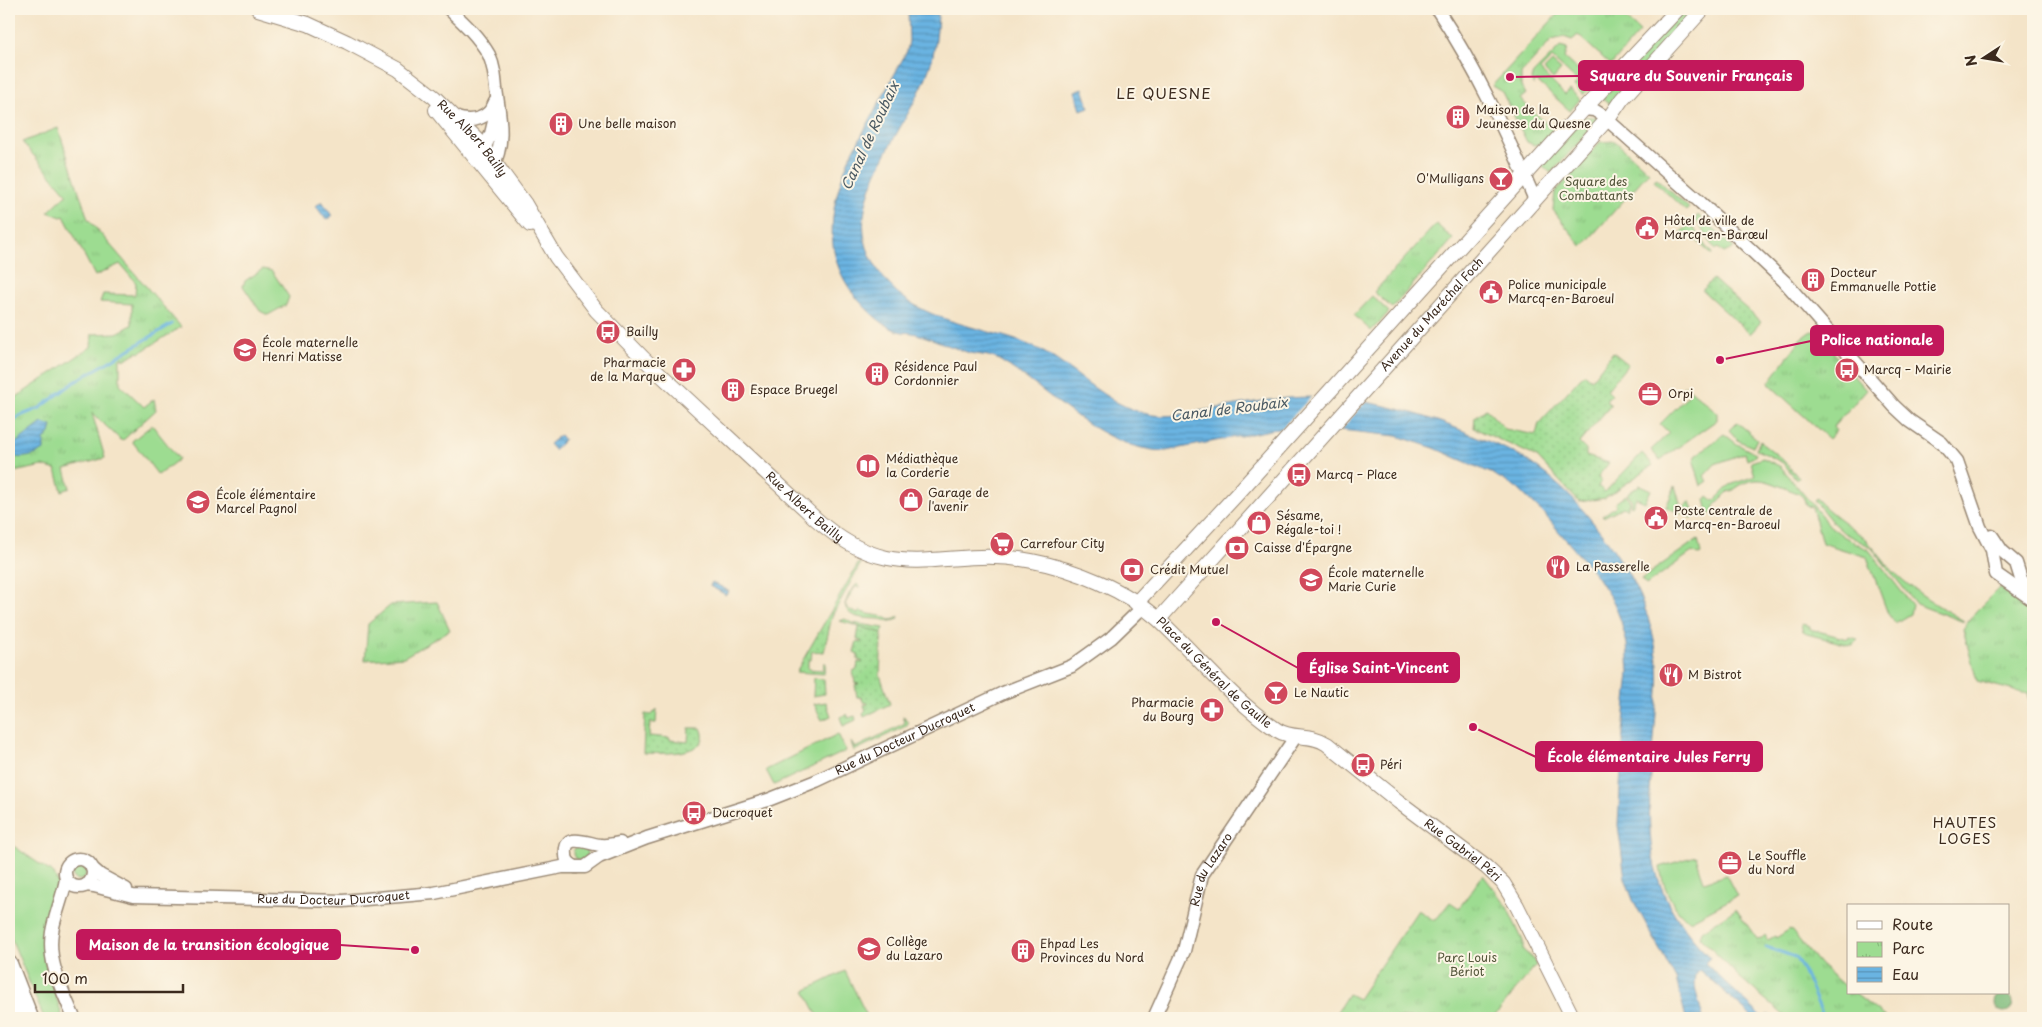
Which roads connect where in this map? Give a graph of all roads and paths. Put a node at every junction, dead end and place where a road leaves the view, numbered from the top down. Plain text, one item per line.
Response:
1 (258, 9) edge
2 (449, 9) edge
3 (1437, 9) edge
4 (1678, 9) edge
5 (1703, 9) edge
6 (365, 52) junction
7 (496, 88) junction
8 (496, 102) junction
9 (1584, 109) junction
10 (456, 118) junction
11 (1607, 119) junction
12 (481, 154) junction
13 (491, 168) junction
14 (1525, 176) junction
15 (1535, 200) junction
16 (1976, 514) junction
17 (2010, 558) junction
18 (1995, 565) junction
19 (2018, 570) junction
20 (2004, 580) junction
21 (2033, 595) edge
22 (2033, 600) edge
23 (1139, 605) junction
24 (1159, 619) junction
25 (1296, 736) junction
26 (647, 838) junction
27 (588, 842) junction
28 (566, 851) junction
29 (591, 862) junction
30 (576, 867) junction
31 (92, 868) junction
32 (514, 877) junction
33 (66, 879) junction
34 (84, 886) junction
35 (149, 896) junction
36 (55, 919) junction
37 (9, 964) edge
38 (9, 1000) edge
39 (16, 1018) edge
40 (30, 1018) edge
41 (74, 1018) edge
42 (1154, 1018) edge
43 (1574, 1018) edge

1 - 6 main road, Rue Albert Bailly
2 - 7 street
3 - 14 street
4 - 9 main road, Avenue du Maréchal Foch
5 - 11 main road, Avenue du Maréchal Foch
6 - 10 main road, Rue Albert Bailly
6 - 12 main road, Rue Albert Bailly
7 - 8 street
7 - 13 street
8 - 10 street
8 - 12 street
9 - 11 street
9 - 14 main road, Avenue du Maréchal Foch
10 - 12 main road, Rue Albert Bailly
11 - 15 main road, Avenue du Maréchal Foch
11 - 16 street
12 - 13 main road, Rue Albert Bailly
13 - 23 main road, Rue Albert Bailly
14 - 15 street
14 - 23 main road, Avenue du Maréchal Foch
15 - 24 main road, Avenue du Maréchal Foch
16 - 17 street
16 - 18 street
17 - 18 street
17 - 19 street
18 - 20 street
19 - 20 street
19 - 21 street
20 - 22 street
23 - 24 main road, Place du Général de Gaulle
23 - 26 street, Rue du Docteur Ducroquet
24 - 25 main road, Place du Général de Gaulle
25 - 42 street, Rue du Lazaro
25 - 43 main road, Rue Gabriel Péri
26 - 27 street, Rue du Docteur Ducroquet
26 - 29 street, Rue du Docteur Ducroquet
27 - 28 street
27 - 29 street
28 - 30 street
28 - 32 street, Rue du Docteur Ducroquet
29 - 30 street
30 - 32 street, Rue du Docteur Ducroquet
31 - 33 street
31 - 34 street
31 - 35 street, Rue du Docteur Ducroquet
32 - 35 street, Rue du Docteur Ducroquet
33 - 34 street
33 - 36 street
34 - 35 street, Rue du Docteur Ducroquet
34 - 36 street
36 - 41 street
37 - 40 highway
38 - 39 highway

